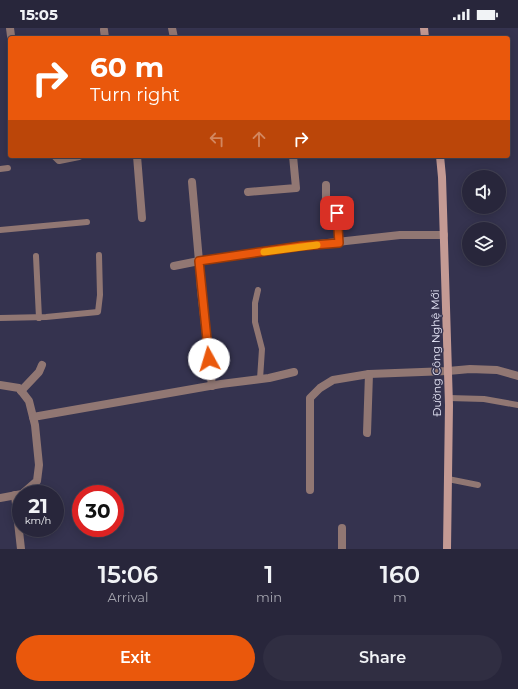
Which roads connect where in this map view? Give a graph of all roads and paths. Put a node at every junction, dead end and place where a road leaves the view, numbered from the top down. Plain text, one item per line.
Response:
1 (57, 158) edge
2 (69, 158) edge
3 (137, 158) edge
4 (293, 158) edge
5 (440, 158) edge
6 (8, 168) dead end
7 (0, 169) edge
8 (192, 182) dead end
9 (326, 185) dead end
10 (248, 192) dead end
11 (142, 218) dead end
12 (87, 222) dead end
13 (0, 230) edge
14 (444, 235) junction
15 (339, 243) junction
16 (99, 255) dead end
17 (36, 256) dead end
18 (199, 261) junction
19 (174, 266) dead end
20 (258, 290) dead end
21 (0, 318) edge
22 (39, 318) junction
23 (42, 365) dead end
24 (448, 371) junction
25 (294, 372) dead end
26 (369, 374) junction
27 (518, 376) edge
28 (260, 379) junction
29 (0, 385) edge
30 (212, 386) junction
31 (22, 391) junction
32 (449, 398) junction
33 (518, 405) edge
34 (33, 417) junction
35 (367, 433) dead end
36 (448, 479) junction
37 (32, 485) edge
38 (478, 485) dead end
39 (310, 490) dead end
40 (12, 496) edge
41 (0, 498) edge
42 (342, 528) dead end
43 (20, 537) edge
44 (21, 549) edge
45 (342, 549) edge
46 (447, 549) edge

1 - 2 street
3 - 11 street
4 - 10 street
5 - 14 street, Đường Công Nghệ Mới
6 - 7 lane
8 - 18 street
9 - 15 street
12 - 13 lane
14 - 15 street
14 - 24 street, Đường Công Nghệ Mới
15 - 18 street
16 - 22 lane
17 - 22 lane
18 - 19 street
18 - 30 street
20 - 28 lane
21 - 22 lane
23 - 31 street
24 - 26 street
24 - 27 street
24 - 32 street, Đường Công Nghệ Mới
25 - 28 street
26 - 35 street
26 - 39 street
28 - 30 street
29 - 31 street
30 - 34 street
31 - 34 street
32 - 33 lane
32 - 36 street, Đường Công Nghệ Mới
34 - 37 street
36 - 38 lane
36 - 46 street, Đường Công Nghệ Mới
40 - 41 street
42 - 45 street
43 - 44 street

